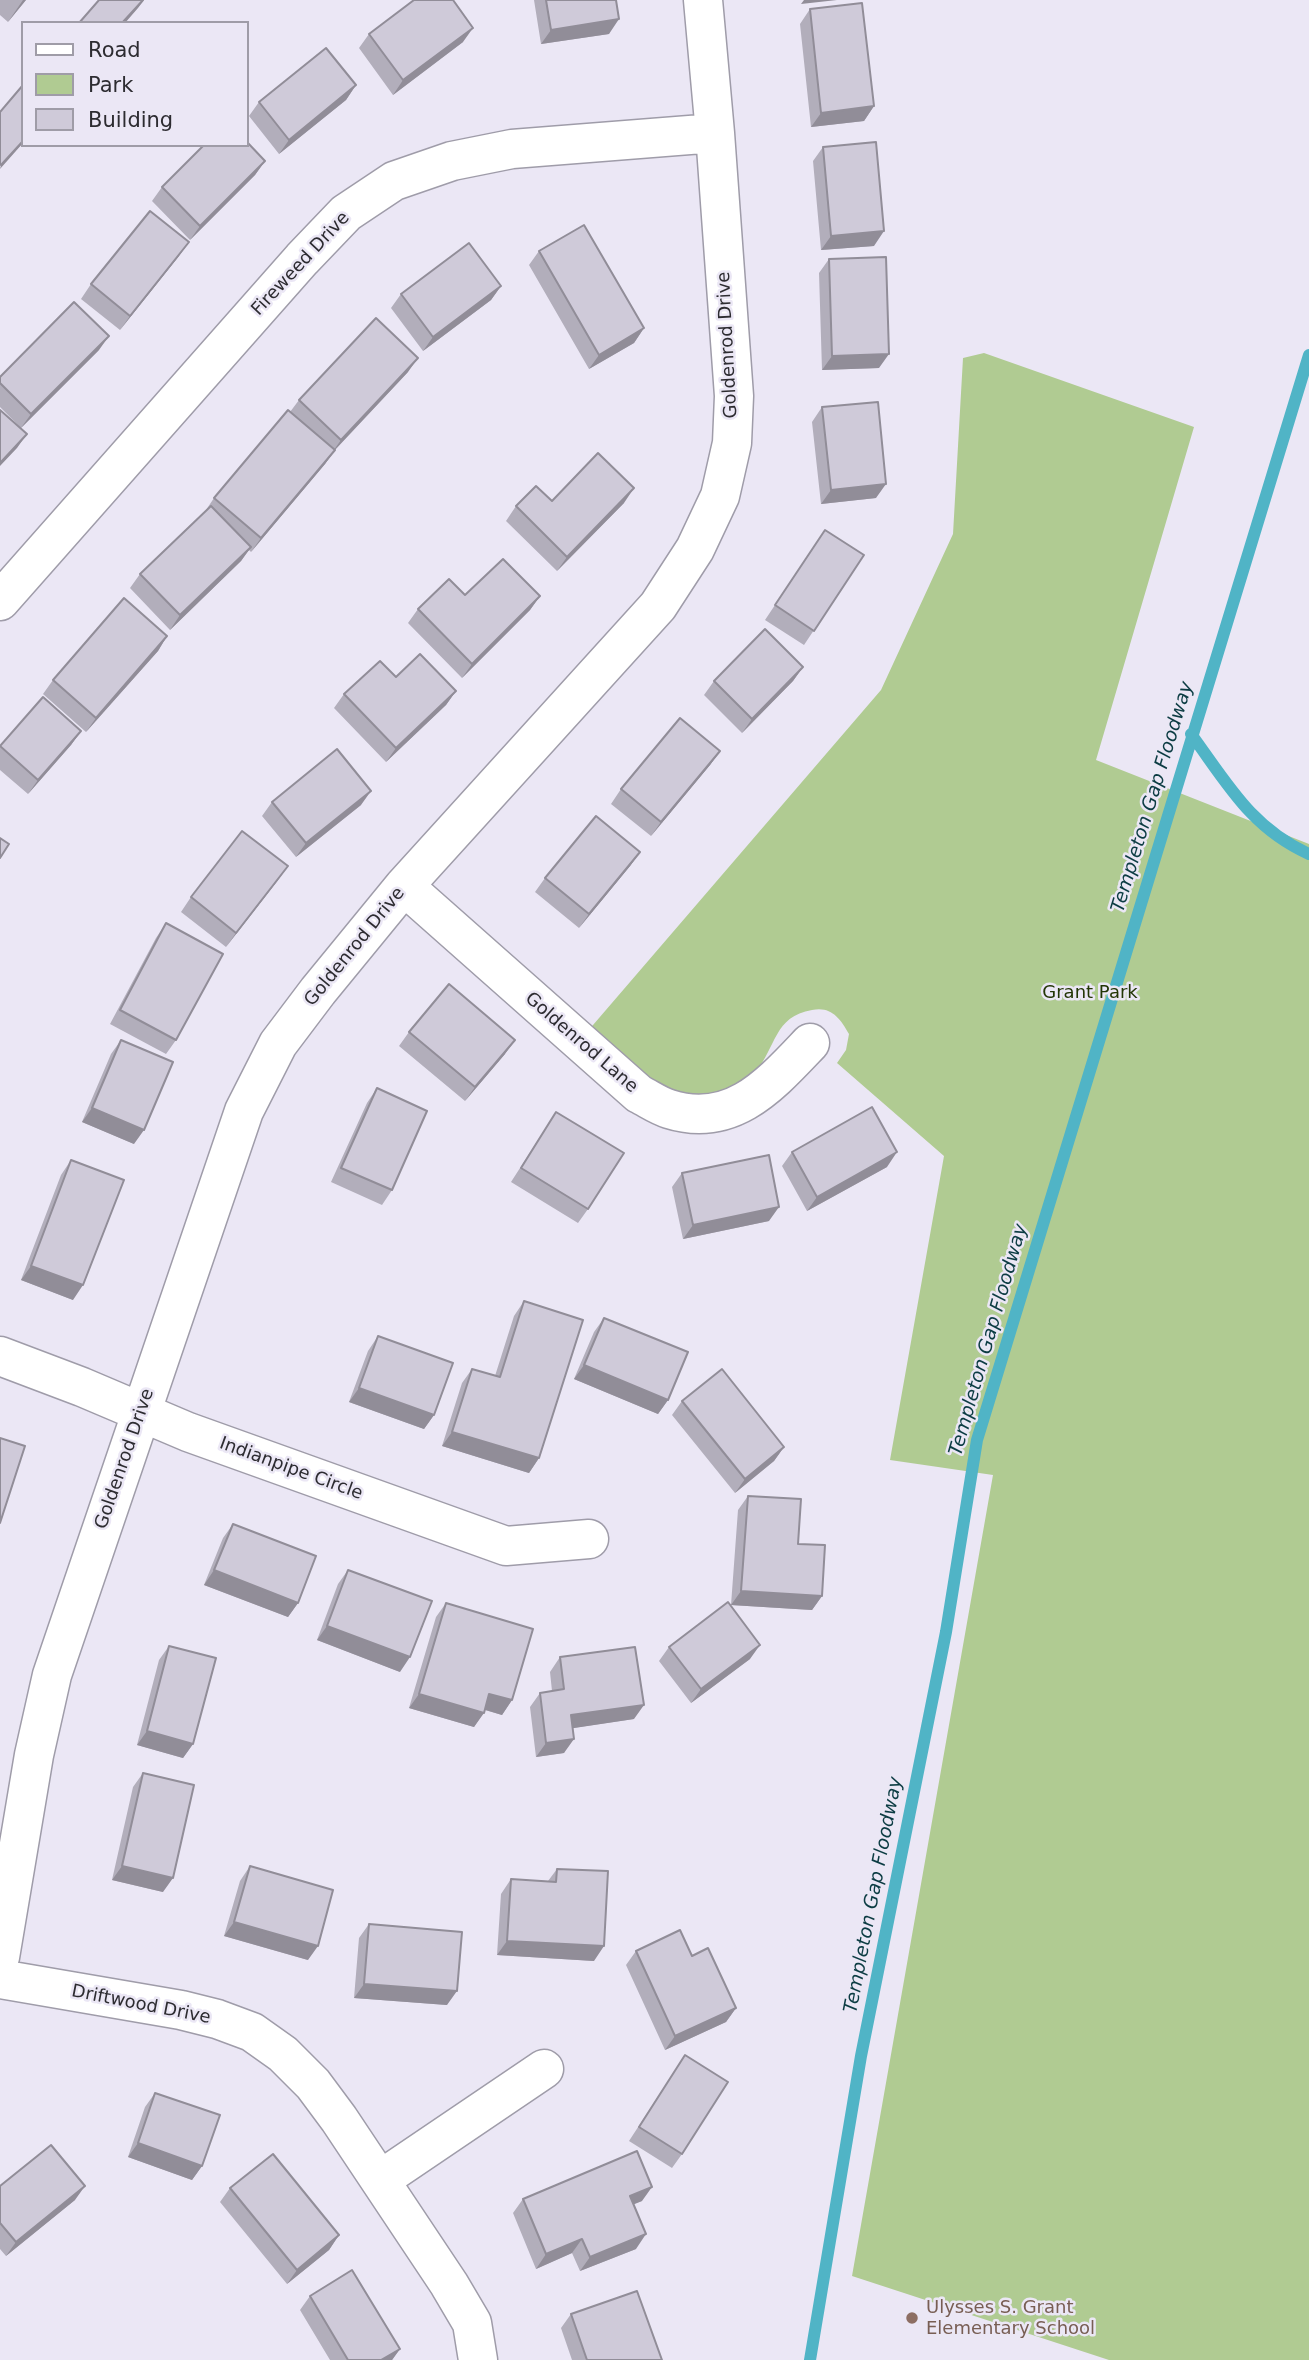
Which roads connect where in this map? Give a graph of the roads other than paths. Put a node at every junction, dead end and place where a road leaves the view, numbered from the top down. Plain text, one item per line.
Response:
1 (703, 0) edge
2 (715, 134) junction
3 (0, 601) edge
4 (404, 886) junction
5 (810, 1043) dead end
6 (0, 1356) edge
7 (142, 1412) junction
8 (589, 1539) dead end
9 (0, 1957) edge
10 (0, 1979) edge
11 (544, 2068) dead end
12 (380, 2180) junction
13 (478, 2360) edge

1 - 2 street, Goldenrod Drive
2 - 3 street, Fireweed Drive
2 - 4 street, Goldenrod Drive
4 - 5 street, Goldenrod Lane
4 - 7 street, Goldenrod Drive
6 - 7 street, Indianpipe Circle
7 - 8 street, Indianpipe Circle
7 - 9 street, Goldenrod Drive
10 - 12 street, Driftwood Drive
11 - 12 street
12 - 13 street, Driftwood Drive

